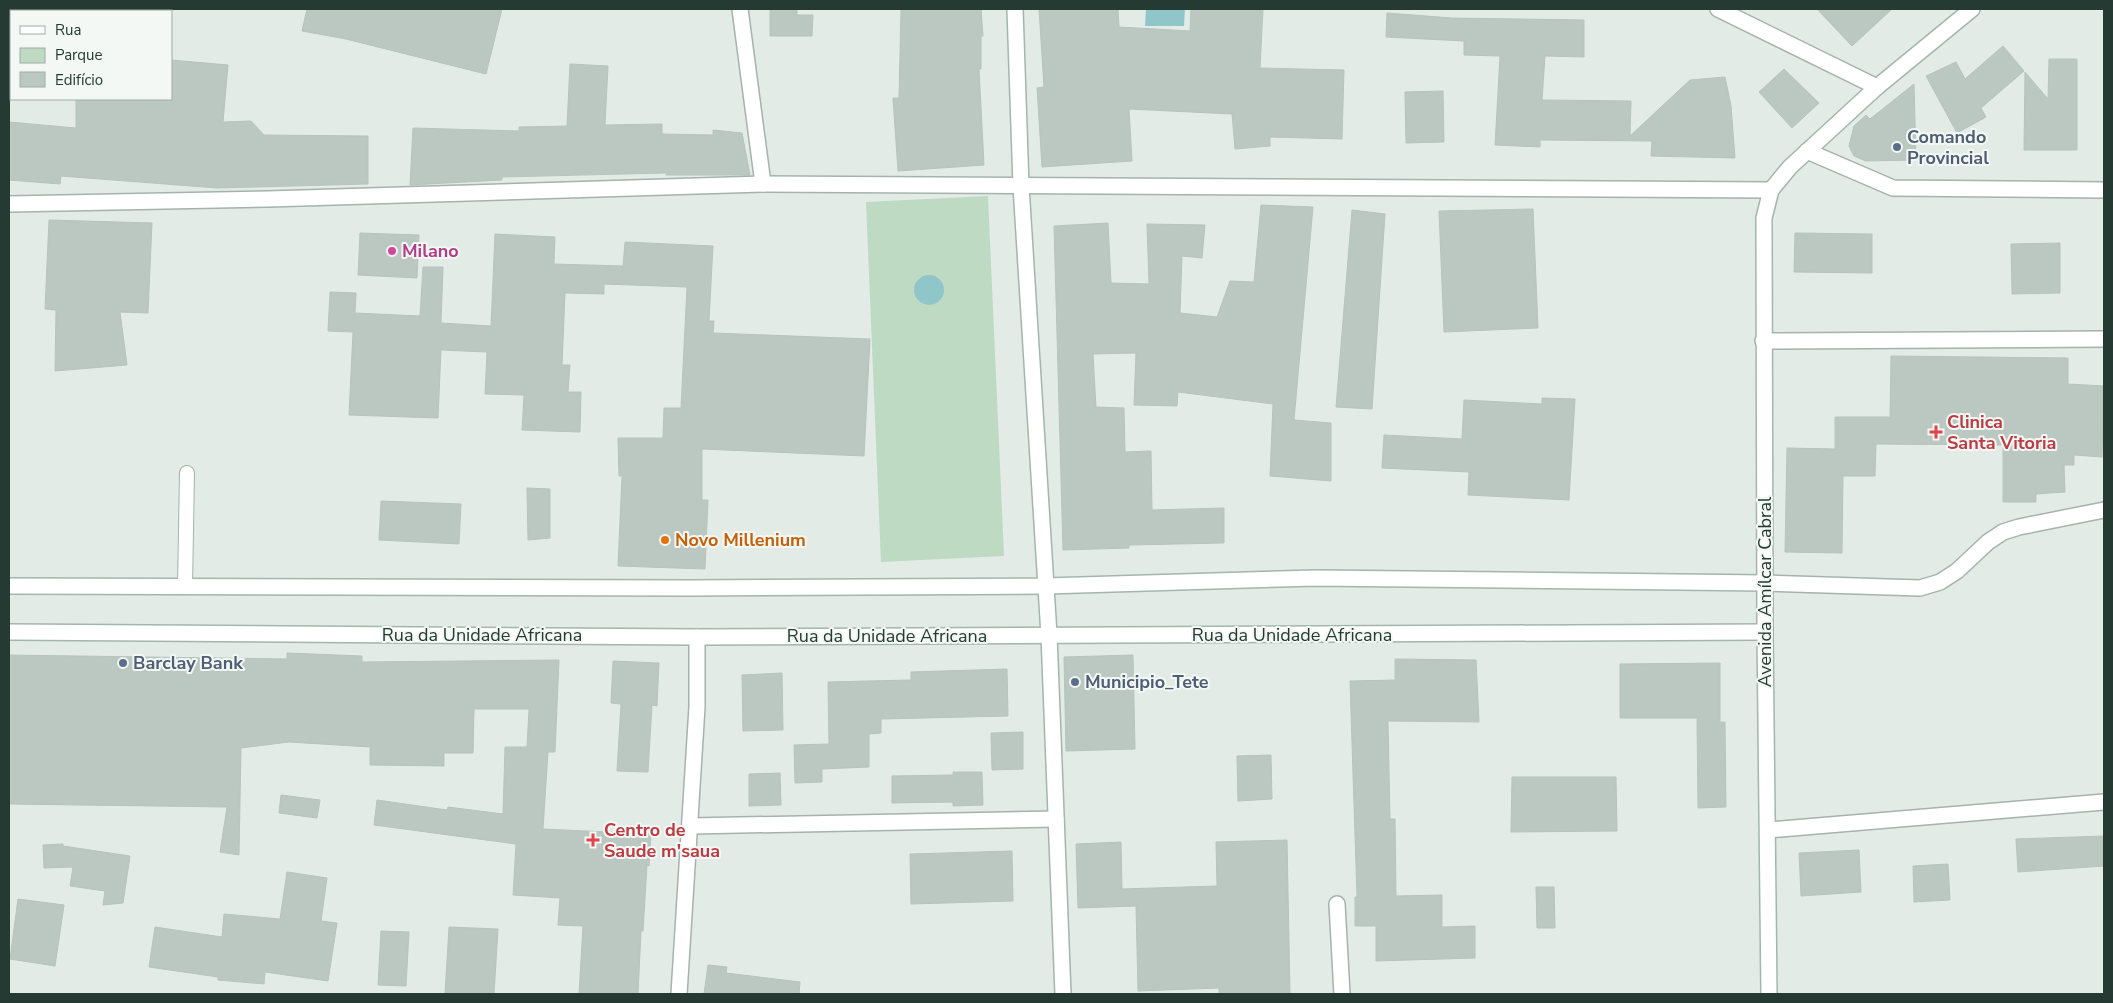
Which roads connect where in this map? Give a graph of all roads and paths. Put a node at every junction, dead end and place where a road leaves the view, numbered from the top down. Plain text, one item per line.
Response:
1 (740, 9) edge
2 (1015, 9) edge
3 (1718, 9) edge
4 (1972, 9) edge
5 (1876, 86) junction
6 (1808, 151) junction
7 (763, 184) junction
8 (1021, 186) junction
9 (1771, 190) junction
10 (2104, 190) edge
11 (9, 204) edge
12 (2104, 339) edge
13 (1763, 341) junction
14 (186, 472) dead end
15 (2104, 510) edge
16 (1766, 584) junction
17 (9, 586) edge
18 (1046, 586) junction
19 (185, 587) junction
20 (9, 632) edge
21 (1765, 632) junction
22 (1049, 635) junction
23 (698, 637) junction
24 (2104, 802) edge
25 (1056, 819) junction
26 (691, 826) junction
27 (1768, 830) junction
28 (1337, 904) dead end
29 (679, 994) edge
30 (1063, 994) edge
31 (1342, 994) edge
32 (1769, 994) edge

1 - 7 street
2 - 8 street
3 - 5 street
4 - 5 street
5 - 6 street
6 - 9 street
6 - 10 street
7 - 8 street
7 - 11 street
8 - 9 street
8 - 18 street
9 - 13 street, Avenida Amílcar Cabral
12 - 13 street
13 - 16 street, Avenida Amílcar Cabral
14 - 19 lane
15 - 16 street
16 - 18 street
16 - 21 street, Avenida Amílcar Cabral
17 - 19 street
18 - 19 street
18 - 22 street
20 - 23 street, Rua da Unidade Africana
21 - 22 street, Rua da Unidade Africana
21 - 27 street, Avenida Amílcar Cabral
22 - 23 street, Rua da Unidade Africana
22 - 25 street
23 - 26 street
24 - 27 street
25 - 26 street
25 - 30 street
26 - 29 street
27 - 32 street, Avenida Amílcar Cabral
28 - 31 street

